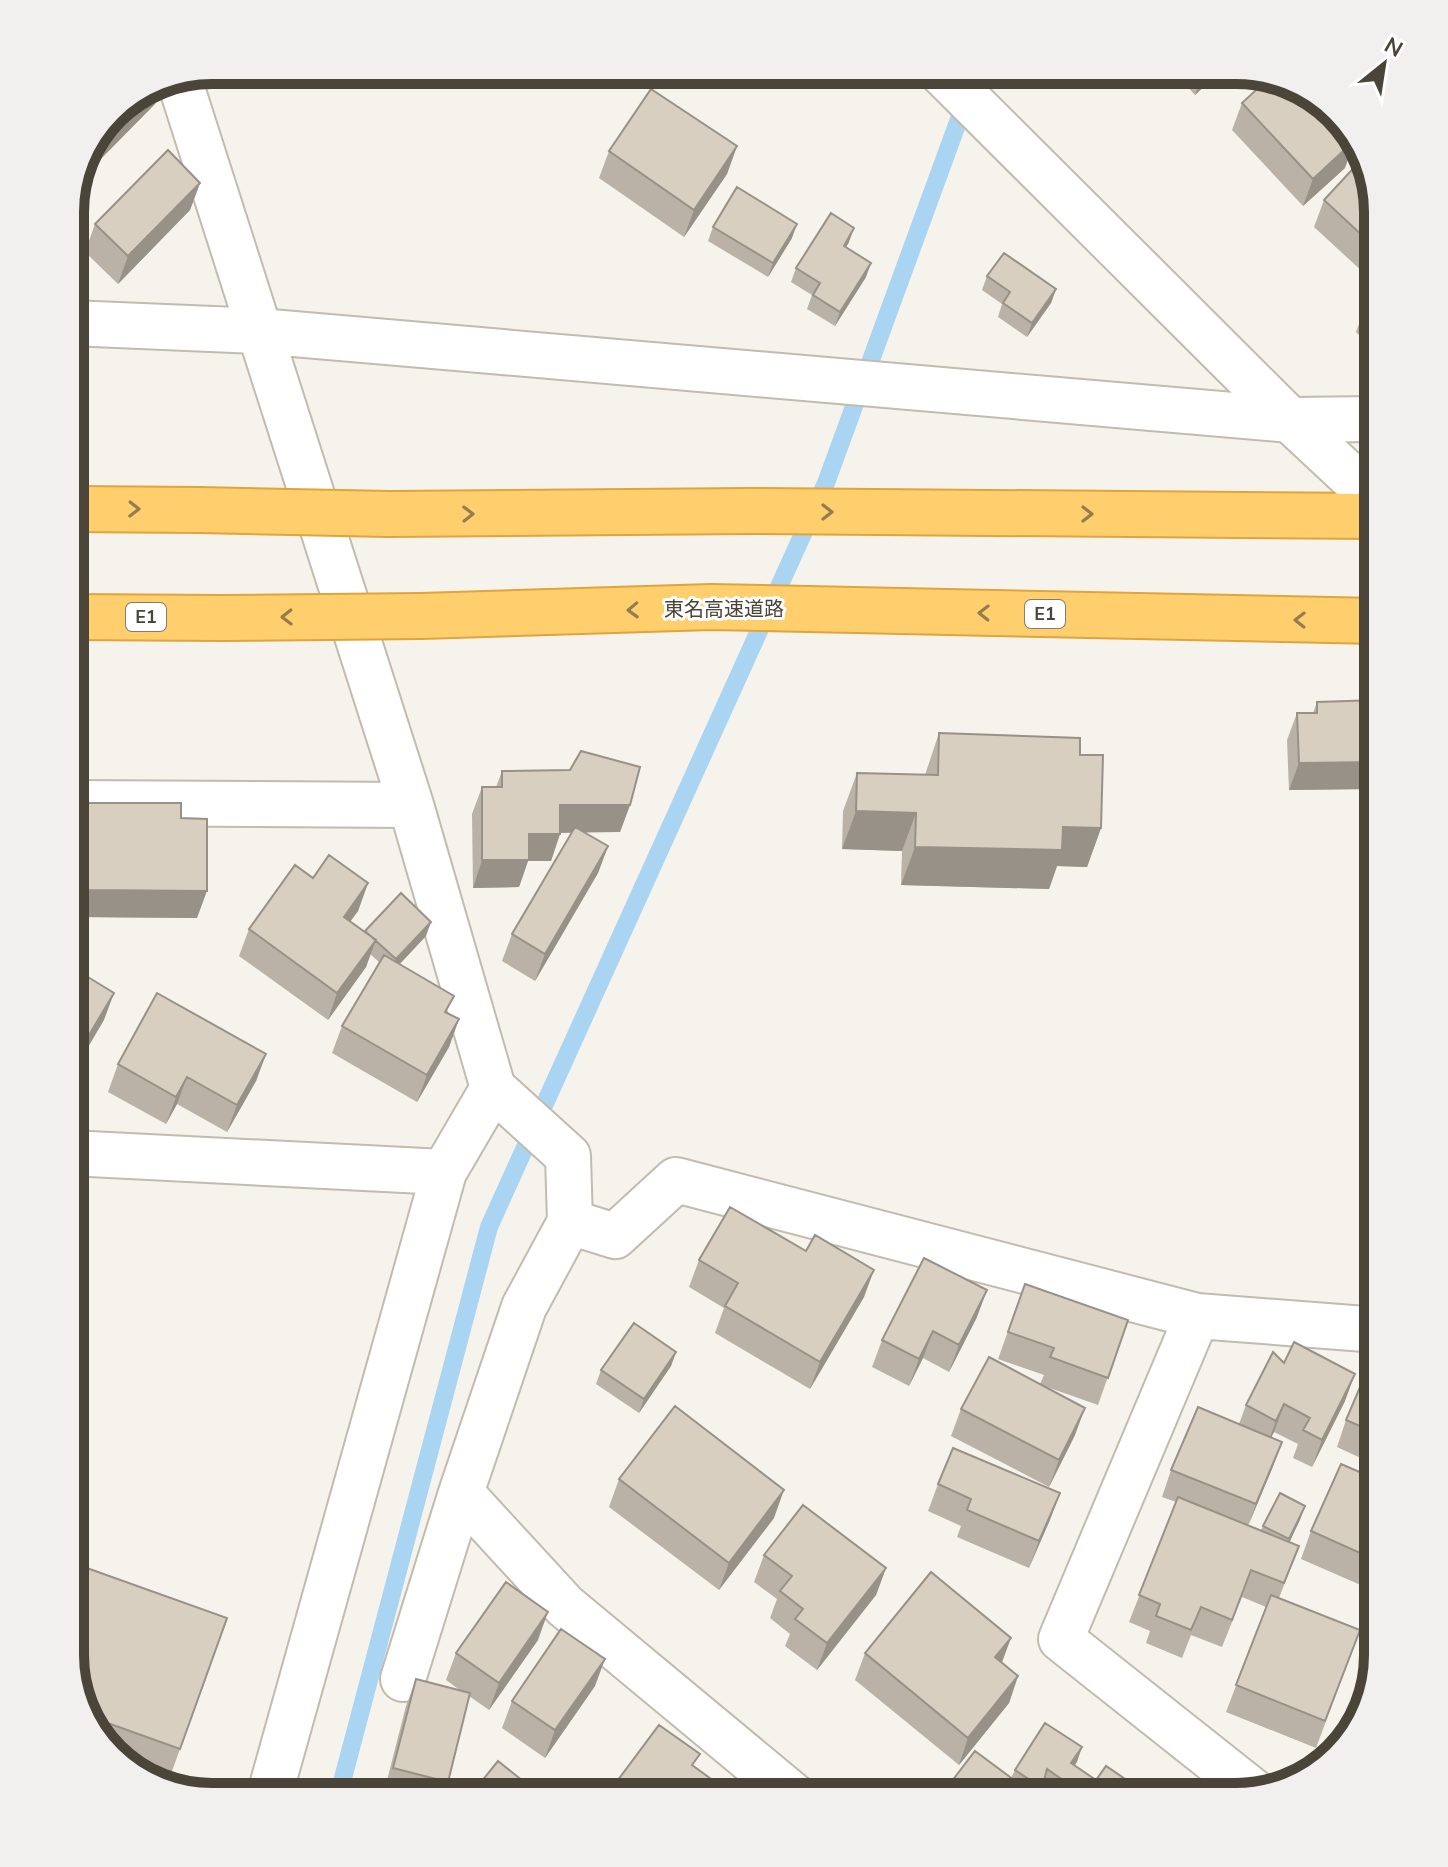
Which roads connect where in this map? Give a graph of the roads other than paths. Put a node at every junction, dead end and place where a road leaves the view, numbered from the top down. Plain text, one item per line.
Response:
1 (953, 84) edge
2 (182, 88) edge
3 (84, 324) edge
4 (259, 331) junction
5 (1364, 419) edge
6 (1290, 420) junction
7 (1364, 489) edge
8 (84, 509) edge
9 (1364, 516) edge
10 (84, 617) edge
11 (1364, 621) edge
12 (84, 803) edge
13 (411, 805) junction
14 (498, 1093) junction
15 (84, 1154) edge
16 (444, 1172) junction
17 (570, 1222) junction
18 (1197, 1316) junction
19 (1364, 1329) edge
20 (461, 1493) junction
21 (403, 1679) dead end
22 (273, 1783) edge
23 (778, 1783) edge
24 (1242, 1783) edge

1 - 6 street
2 - 4 street
3 - 4 street
4 - 6 street
4 - 13 street
5 - 6 street
6 - 7 street
8 -> 9 highway, bridge
11 -> 10 highway, 東名高速道路 / E1, bridge
12 - 13 street
13 - 14 street
14 - 16 street
14 - 17 street
15 - 16 street
16 - 22 street
17 - 18 street
17 - 20 street
18 - 19 street
18 - 24 street
20 - 21 street
20 - 23 street

